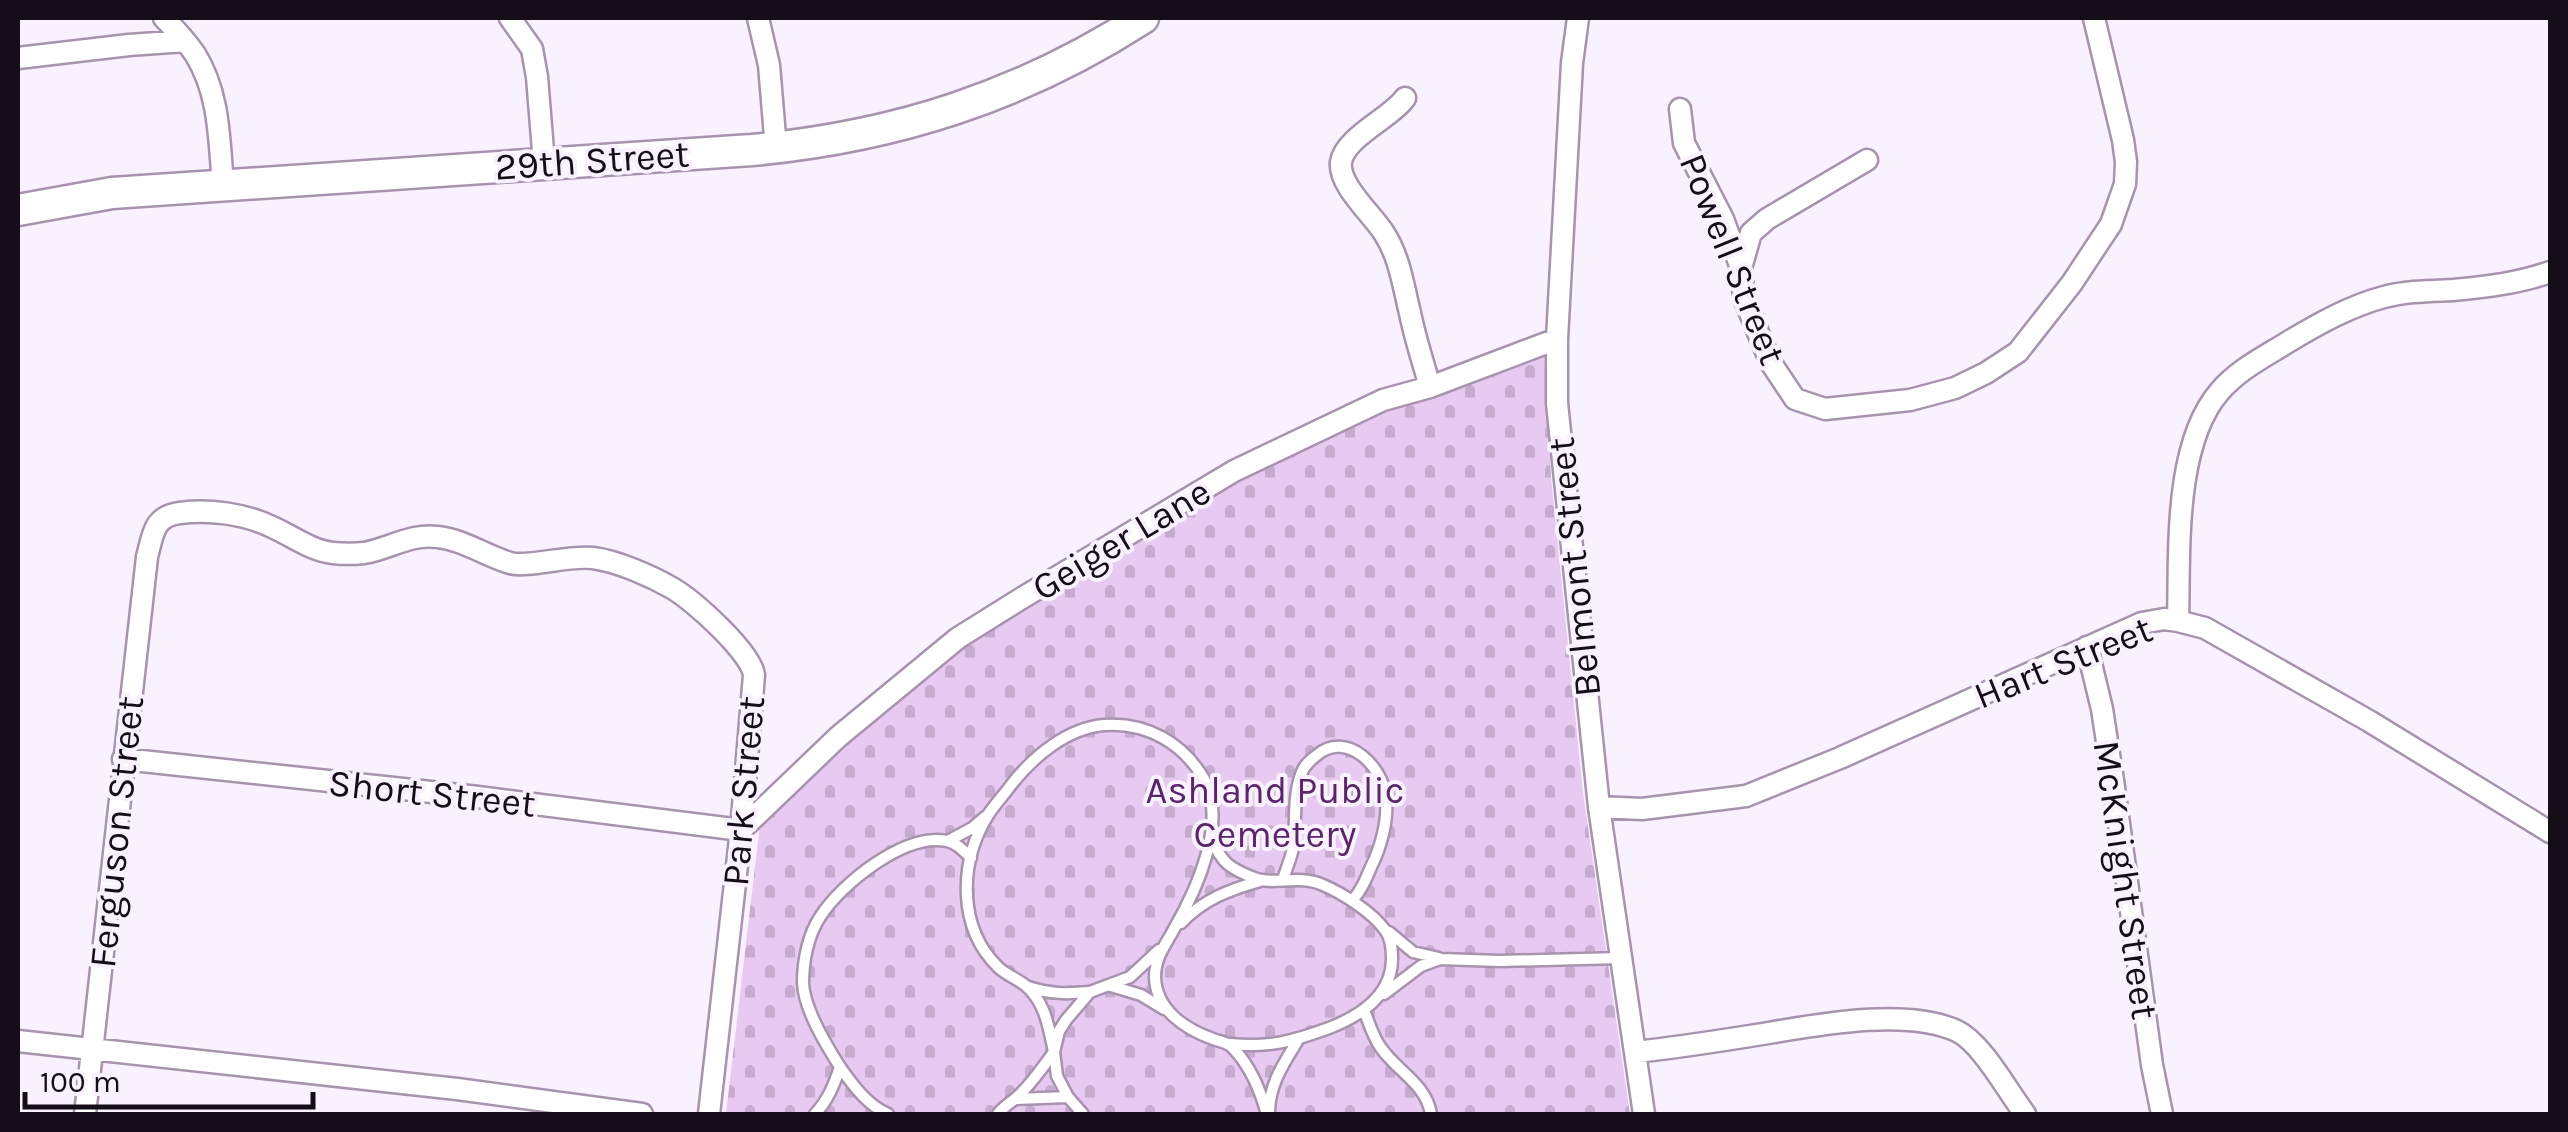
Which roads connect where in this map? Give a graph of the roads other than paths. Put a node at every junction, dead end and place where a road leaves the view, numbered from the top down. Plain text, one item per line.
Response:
1 (164, 18) edge
2 (510, 18) edge
3 (758, 18) edge
4 (1142, 18) edge
5 (1578, 18) edge
6 (2094, 18) edge
7 (185, 41) junction
8 (18, 58) edge
9 (1405, 98) dead end
10 (1680, 109) dead end
11 (776, 148) junction
12 (1868, 160) dead end
13 (544, 164) junction
14 (223, 185) junction
15 (18, 210) edge
16 (1741, 268) junction
17 (2550, 272) edge
18 (1557, 339) junction
19 (1430, 387) junction
20 (149, 549) joint
21 (2178, 620) junction
22 (2087, 646) junction
23 (124, 758) junction
24 (1599, 807) junction
25 (988, 814) junction
26 (741, 830) junction
27 (2550, 832) edge
28 (1212, 838) junction
29 (948, 841) junction
30 (971, 858) junction
31 (1283, 879) junction
32 (1260, 881) junction
33 (1352, 901) junction
34 (1174, 931) junction
35 (1387, 931) junction
36 (1159, 950) junction
37 (1440, 958) junction
38 (1621, 958) junction
39 (1110, 986) junction
40 (1028, 987) junction
41 (1090, 992) junction
42 (1384, 994) junction
43 (1364, 1010) junction
44 (1168, 1012) junction
45 (1298, 1040) junction
46 (18, 1041) edge
47 (1231, 1044) junction
48 (92, 1049) junction
49 (1054, 1052) junction
50 (1635, 1052) junction
51 (840, 1067) junction
52 (1068, 1097) junction
53 (1015, 1099) junction
54 (564, 1109) edge
55 (999, 1112) edge
56 (85, 1114) edge
57 (642, 1114) edge
58 (709, 1114) edge
59 (815, 1114) edge
60 (888, 1114) edge
61 (988, 1114) edge
62 (1083, 1114) edge
63 (1268, 1114) edge
64 (1431, 1114) edge
65 (1644, 1114) edge
66 (2025, 1114) edge
67 (2162, 1114) edge

1 - 7 street
2 - 13 street
3 - 11 street
4 - 11 street, 29th Street
5 - 18 street, Belmont Street
6 - 16 street, Powell Street
7 - 8 street
7 - 14 street
9 - 19 street
10 - 16 street, Powell Street
11 - 13 street, 29th Street
12 - 16 street
13 - 14 street, 29th Street
14 - 15 street, 29th Street
17 - 21 street
18 - 19 street, Geiger Lane
18 - 24 street, Belmont Street
19 - 26 street, Geiger Lane
20 - 23 street, Ferguson Street
20 - 26 street, Park Street
21 - 22 street, Hart Street
21 - 27 street, Hart Street
22 - 24 street, Hart Street
22 - 67 street, McKnight Street
23 - 26 street, Short Street
23 - 48 street, Ferguson Street
24 - 38 street, Belmont Street
25 - 28 lane
25 - 29 lane
25 - 30 lane
26 - 58 street, Park Street
28 - 32 lane
28 - 34 lane
29 - 30 lane
29 - 51 lane
30 - 40 lane
31 - 32 lane
31 - 33 lane
31 - 33 lane
32 - 34 lane
33 - 35 lane
34 - 36 lane
35 - 37 lane
35 - 42 lane
36 - 39 lane
36 - 44 lane
37 - 38 lane
37 - 42 lane
38 - 50 street, Belmont Street
39 - 41 lane
39 - 44 lane
40 - 41 lane
40 - 49 lane
41 - 49 lane
42 - 43 lane
43 - 45 lane
43 - 64 lane
44 - 47 lane
45 - 47 lane
45 - 63 lane
46 - 48 street
47 - 63 lane
48 - 54 street
48 - 56 street, Ferguson Street
49 - 52 lane
49 - 53 lane
50 - 65 street, Belmont Street
50 - 66 street
51 - 59 lane
51 - 60 lane
52 - 53 lane
52 - 62 lane
53 - 55 lane
54 - 57 street
55 - 61 lane

